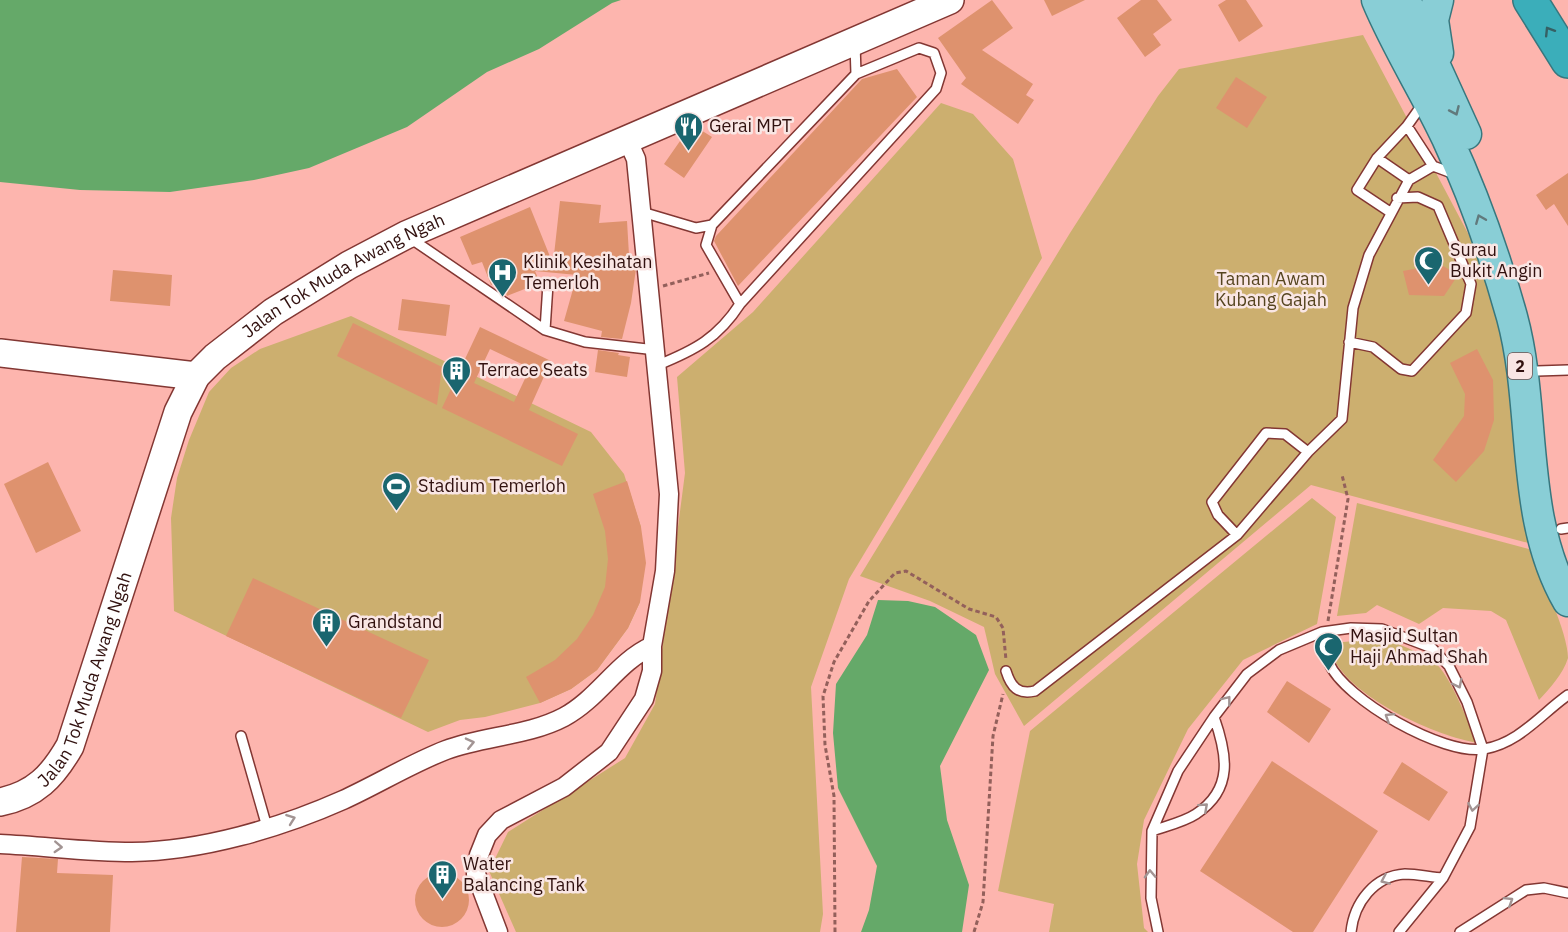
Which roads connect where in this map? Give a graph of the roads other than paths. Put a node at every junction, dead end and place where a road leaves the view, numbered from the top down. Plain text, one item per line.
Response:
1 (950, 0) edge
2 (1363, 0) edge
3 (1405, 0) edge
4 (1414, 0) edge
5 (1438, 0) edge
6 (1530, 0) edge
7 (1382, 12) edge
8 (1421, 35) junction
9 (855, 42) junction
10 (1568, 61) edge
11 (856, 74) junction
12 (1434, 89) junction
13 (1407, 126) junction
14 (628, 141) junction
15 (1377, 158) junction
16 (1433, 166) junction
17 (1463, 177) junction
18 (1409, 180) junction
19 (1397, 198) junction
20 (642, 212) junction
21 (1390, 212) junction
22 (712, 225) junction
23 (406, 235) junction
24 (548, 284) dead end
25 (740, 304) junction
26 (545, 330) junction
27 (1349, 342) junction
28 (0, 353) edge
29 (657, 358) junction
30 (1568, 370) edge
31 (1537, 371) junction
32 (196, 376) junction
33 (1308, 452) junction
34 (1237, 535) junction
35 (1566, 535) edge
36 (1568, 601) edge
37 (1324, 631) junction
38 (652, 646) junction
39 (1006, 671) road end
40 (1568, 695) edge
41 (1214, 717) junction
42 (241, 736) dead end
43 (1483, 749) junction
44 (0, 802) edge
45 (267, 827) junction
46 (1152, 831) junction
47 (0, 844) edge
48 (1443, 878) junction
49 (1568, 893) edge
50 (498, 932) edge
51 (1158, 932) edge
52 (1351, 932) edge
53 (1399, 932) edge
54 (1460, 932) edge

1 - 9 main road, Jalan Tok Muda Awang Ngah
2 - 7 main road
3 - 8 main road, 2
4 - 8 main road
5 - 12 main road
10 -> 6 highway
7 - 12 main road
8 - 12 main road, 2
9 - 11 lane
9 - 14 main road, Jalan Tok Muda Awang Ngah
11 - 22 lane
11 - 25 lane
12 - 13 lane
12 - 17 main road, 2
12 -> 31 main road, 2
13 - 15 lane
13 - 16 lane
14 - 20 street
14 - 23 main road, Jalan Tok Muda Awang Ngah
15 - 18 lane
15 - 21 lane
16 - 17 lane
16 - 18 lane
36 -> 17 main road, 2
18 - 19 lane
19 - 21 lane
19 - 27 lane
20 - 22 lane
20 - 29 street
21 - 27 lane
22 - 25 lane
23 - 26 lane
23 - 32 main road, Jalan Tok Muda Awang Ngah
24 - 26 lane
25 - 29 lane
26 - 29 lane
27 - 33 lane
28 - 32 main road
29 - 38 street
30 - 31 lane
31 - 35 main road, 2
32 - 44 main road, Jalan Tok Muda Awang Ngah
33 - 34 lane
33 - 34 lane
34 - 39 lane
41 -> 37 lane
43 -> 37 lane
37 -> 43 lane
45 -> 38 street
38 - 50 street
40 - 43 lane
41 - 46 lane
46 -> 41 lane
42 - 45 lane
43 -> 48 lane
47 -> 45 street
51 -> 46 lane
48 -> 52 lane
48 - 53 lane
54 -> 49 lane

